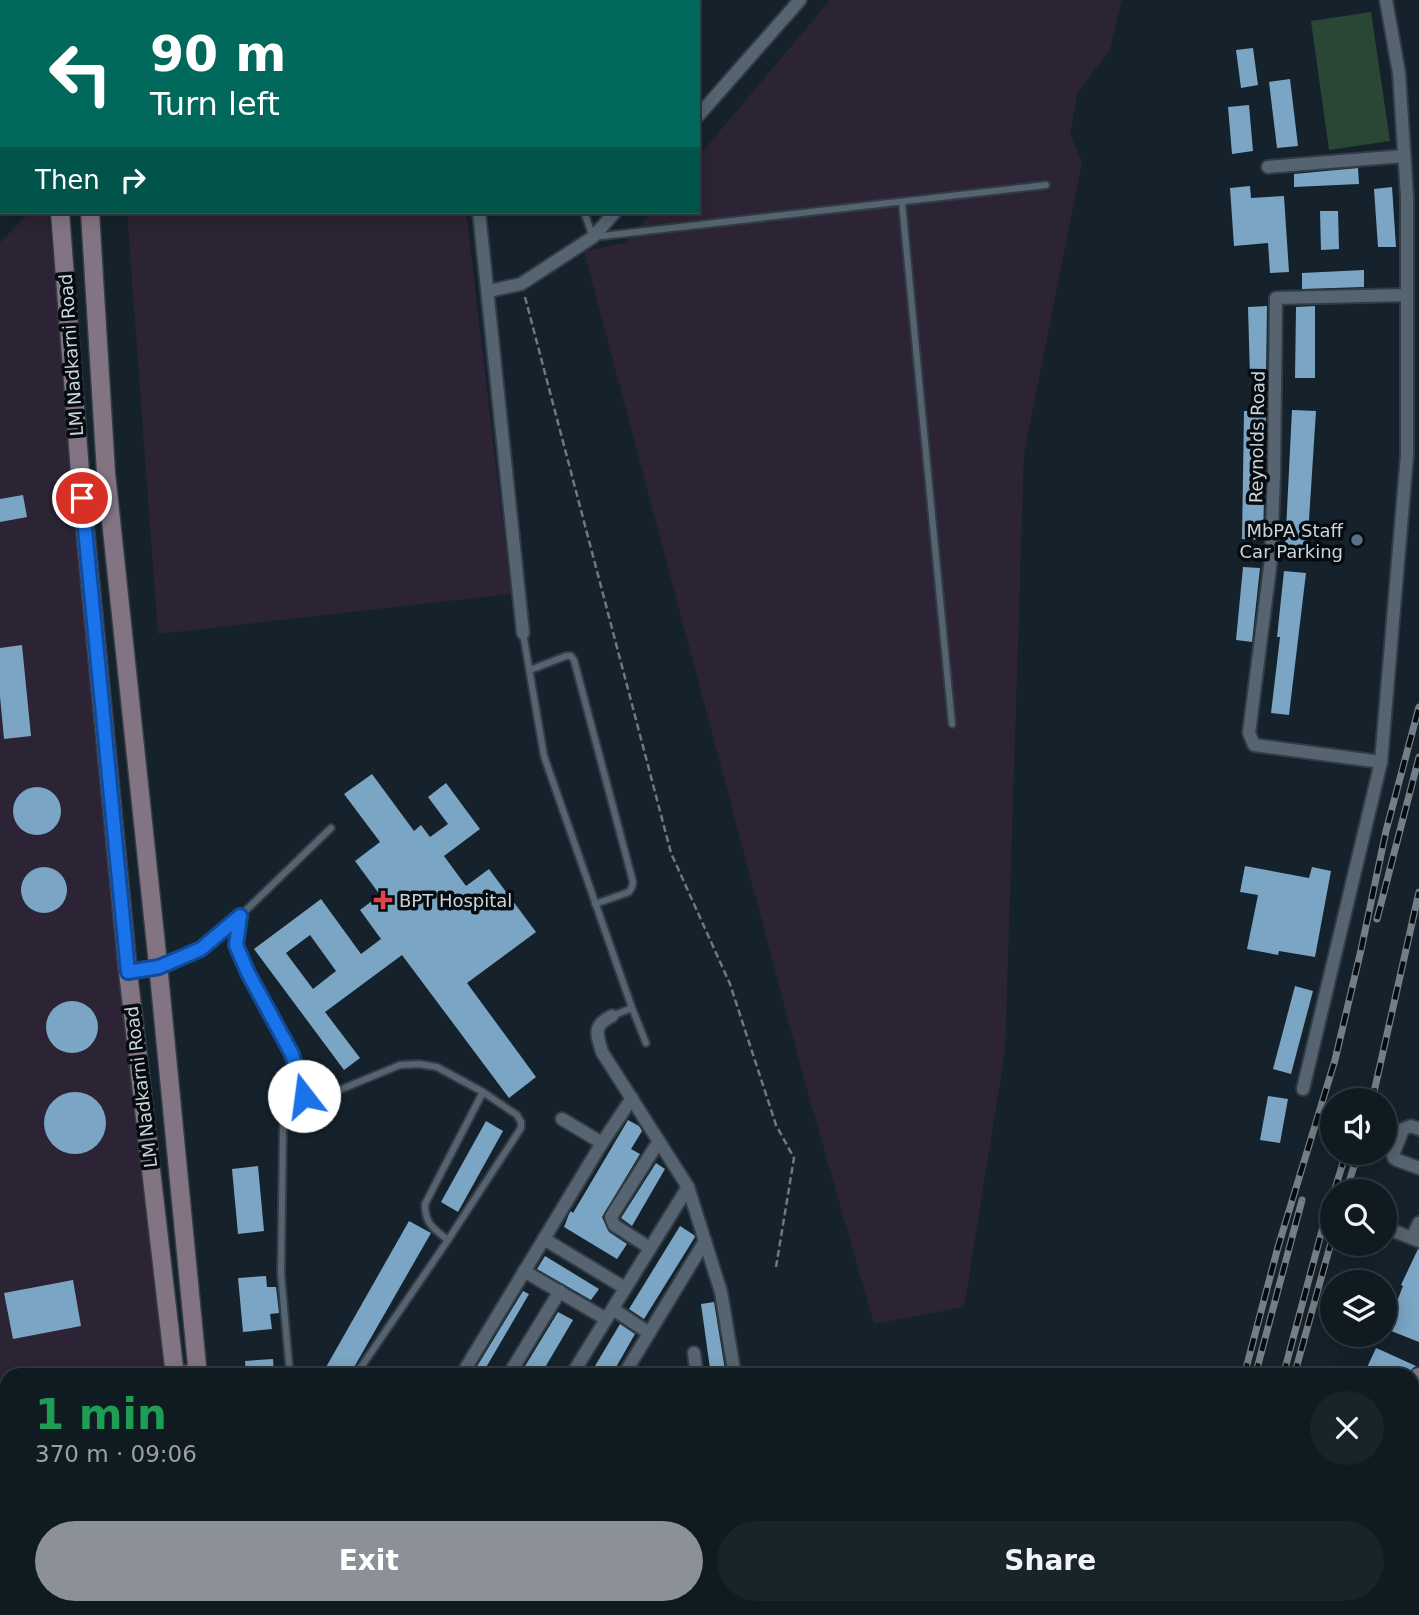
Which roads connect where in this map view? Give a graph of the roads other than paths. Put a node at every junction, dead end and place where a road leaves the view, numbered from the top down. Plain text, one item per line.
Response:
1 (800, 0) edge
2 (1385, 0) edge
3 (700, 114) edge
4 (1405, 156) junction
5 (1268, 167) dead end
6 (1046, 185) dead end
7 (902, 203) junction
8 (60, 214) edge
9 (90, 214) edge
10 (479, 214) edge
11 (585, 214) edge
12 (612, 214) edge
13 (593, 237) junction
14 (489, 291) junction
15 (1407, 295) junction
16 (523, 633) joint
17 (530, 670) junction
18 (952, 724) dead end
19 (1381, 762) junction
20 (331, 828) dead end
21 (595, 904) junction
22 (240, 916) junction
23 (159, 967) junction
24 (128, 972) junction
25 (632, 1008) junction
26 (612, 1016) joint
27 (646, 1043) dead end
28 (301, 1089) junction
29 (1303, 1089) dead end
30 (482, 1092) junction
31 (632, 1098) junction
32 (562, 1118) dead end
33 (1419, 1129) edge
34 (659, 1141) junction
35 (602, 1143) junction
36 (1419, 1168) edge
37 (688, 1187) junction
38 (1419, 1223) edge
39 (1397, 1232) edge
40 (544, 1239) junction
41 (1416, 1239) edge
42 (448, 1240) junction
43 (705, 1241) junction
44 (650, 1248) junction
45 (524, 1271) junction
46 (625, 1288) junction
47 (560, 1291) junction
48 (609, 1314) junction
49 (649, 1333) junction
50 (694, 1353) dead end
51 (173, 1368) edge
52 (198, 1368) edge
53 (289, 1368) edge
54 (360, 1368) edge
55 (466, 1368) edge
56 (513, 1368) edge
57 (576, 1368) edge
58 (628, 1368) edge
59 (696, 1368) edge
60 (734, 1368) edge

1 - 3 street
2 - 4 street
4 - 5 street
4 - 15 street
6 - 7 lane
7 - 13 lane
7 - 18 lane
8 - 24 street, LM Nadkarni Road
9 - 23 street, LM Nadkarni Road
10 - 14 street
11 - 13 lane
12 - 13 street
13 - 14 street
14 - 16 street
15 - 19 street
15 - 19 street, Reynolds Road
16 - 17 lane
17 - 21 lane
17 - 21 lane
19 - 29 street
20 - 22 lane
21 - 25 lane
22 - 23 lane
22 - 28 lane
23 - 24 lane
23 - 52 street, LM Nadkarni Road
24 - 51 street, LM Nadkarni Road
25 - 26 lane
25 - 27 lane
26 - 31 street
28 - 30 lane
28 - 53 lane
30 - 42 lane
30 - 42 lane
31 - 34 street
31 - 35 street
32 - 35 street
33 - 36 street
34 - 37 street
34 - 44 street
35 - 40 street
37 - 43 street
37 - 44 street
38 - 41 street
39 - 41 street
40 - 45 street
40 - 46 street
42 - 54 lane
43 - 49 street
43 - 60 street
44 - 46 street
45 - 47 street
45 - 55 street
46 - 48 street
47 - 48 street
47 - 56 street
48 - 49 street
48 - 57 street
49 - 58 street
50 - 59 street

